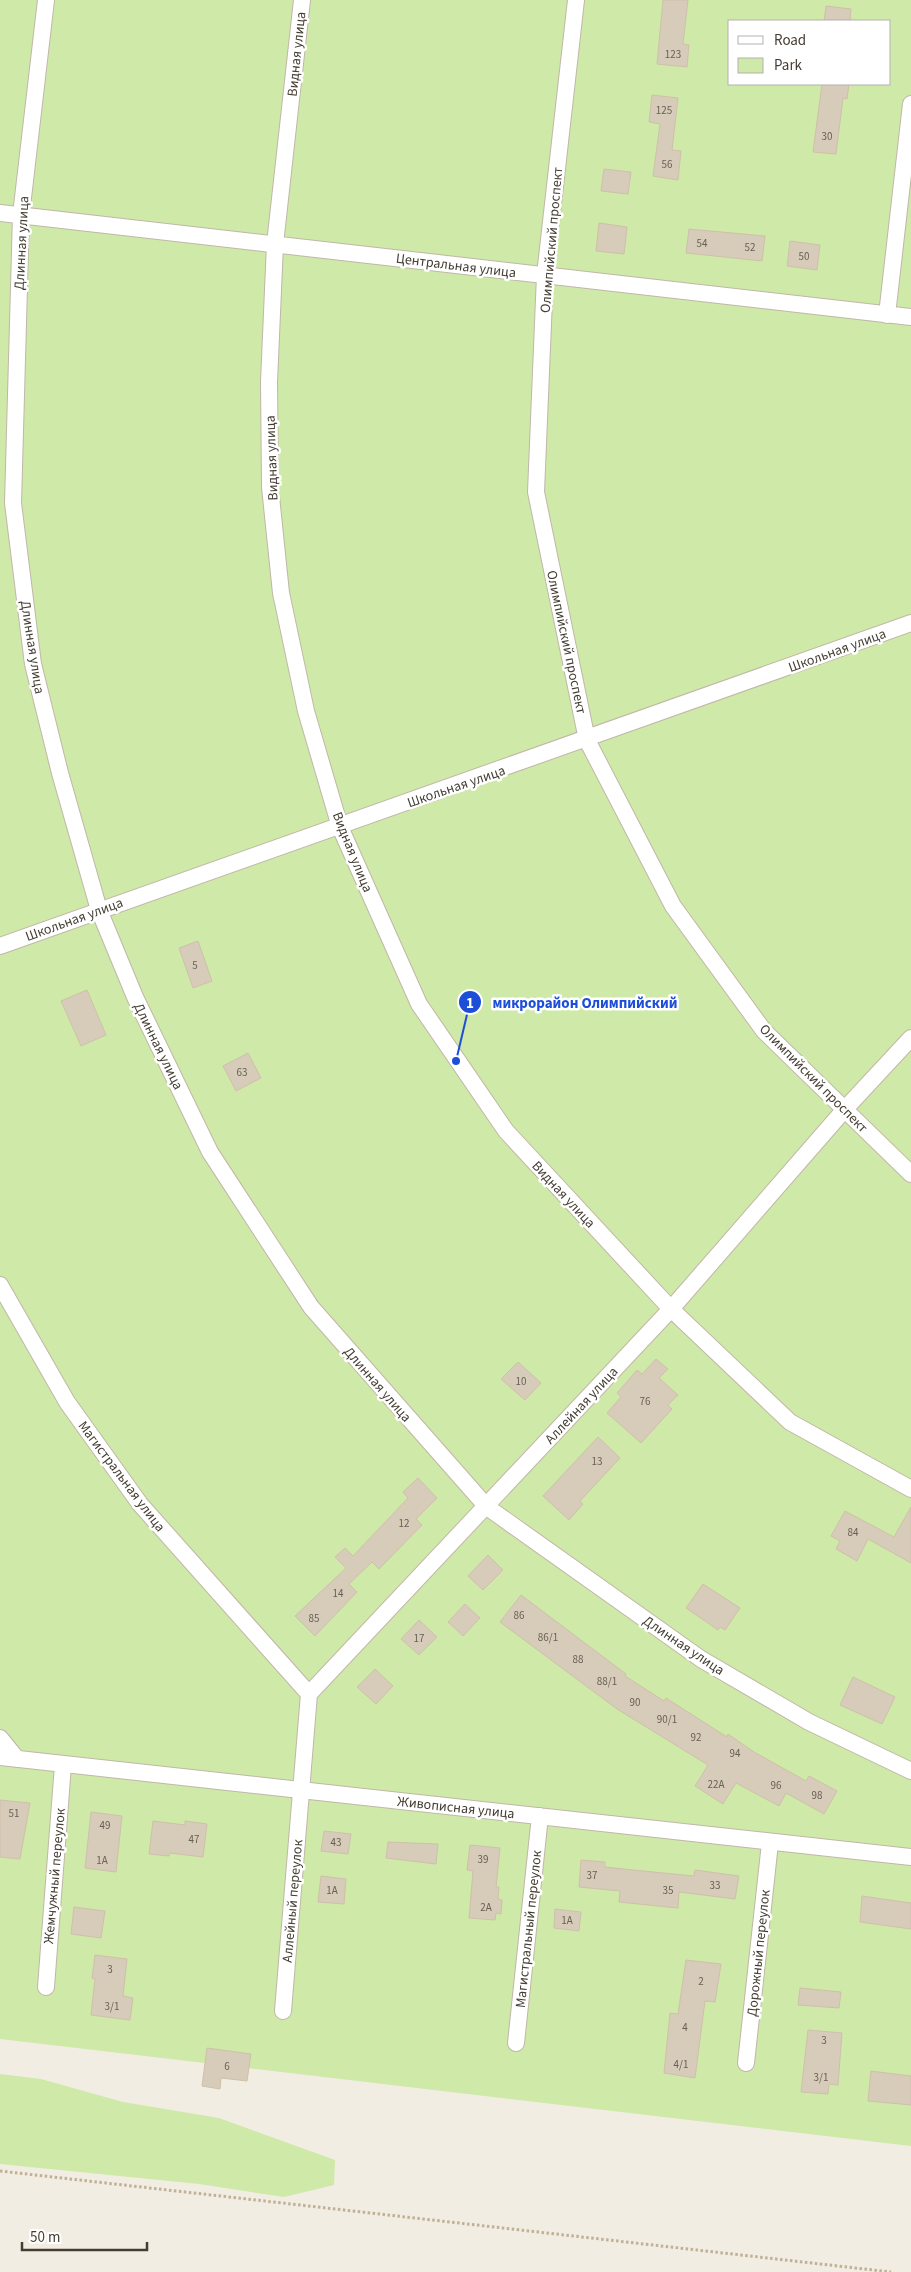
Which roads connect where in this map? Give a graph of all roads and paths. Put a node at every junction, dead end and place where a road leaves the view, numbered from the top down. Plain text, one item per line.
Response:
1 (46, 0) edge
2 (302, 0) edge
3 (576, 0) edge
4 (911, 104) edge
5 (0, 213) edge
6 (21, 216) junction
7 (275, 244) junction
8 (545, 275) junction
9 (887, 315) junction
10 (911, 317) edge
11 (911, 624) edge
12 (587, 740) junction
13 (340, 827) junction
14 (99, 910) junction
15 (0, 946) edge
16 (911, 1038) edge
17 (844, 1109) junction
18 (911, 1174) edge
19 (0, 1285) edge
20 (671, 1309) junction
21 (911, 1489) edge
22 (487, 1507) junction
23 (309, 1694) junction
24 (0, 1738) edge
25 (0, 1758) edge
26 (17, 1759) junction
27 (63, 1765) junction
28 (911, 1771) edge
29 (302, 1792) junction
30 (540, 1816) junction
31 (770, 1843) junction
32 (911, 1857) edge
33 (46, 1987) dead end
34 (283, 2011) dead end
35 (516, 2043) dead end
36 (746, 2063) dead end
37 (0, 2171) edge
38 (891, 2272) edge

1 - 6 street, Длинная улица
2 - 7 street, Видная улица
3 - 8 street, Олимпийский проспект
4 - 9 street
5 - 6 street, Центральная улица
6 - 7 street, Центральная улица
6 - 14 street, Длинная улица
7 - 8 street, Центральная улица
7 - 13 street, Видная улица
8 - 9 street, Центральная улица
8 - 12 street, Олимпийский проспект
9 - 10 street, Центральная улица
11 - 12 street, Школьная улица
12 - 13 street, Школьная улица
12 - 17 street, Олимпийский проспект
13 - 14 street, Школьная улица
13 - 20 street, Видная улица
14 - 15 street, Школьная улица
14 - 22 street, Длинная улица
16 - 17 street, Аллейная улица
17 - 18 street, Олимпийский проспект
17 - 20 street, Аллейная улица
19 - 23 street, Магистральная улица
20 - 21 street, Видная улица
20 - 22 street, Аллейная улица
22 - 23 street, Аллейная улица
22 - 28 street, Длинная улица
23 - 29 street
24 - 26 street
25 - 26 street, Живописная улица
26 - 27 street, Живописная улица
27 - 29 street, Живописная улица
27 - 33 street, Жемчужный переулок
29 - 30 street, Живописная улица
29 - 34 street, Аллейный переулок
30 - 31 street, Живописная улица
30 - 35 street, Магистральный переулок
31 - 32 street, Живописная улица
31 - 36 street, Дорожный переулок
37 - 38 path

